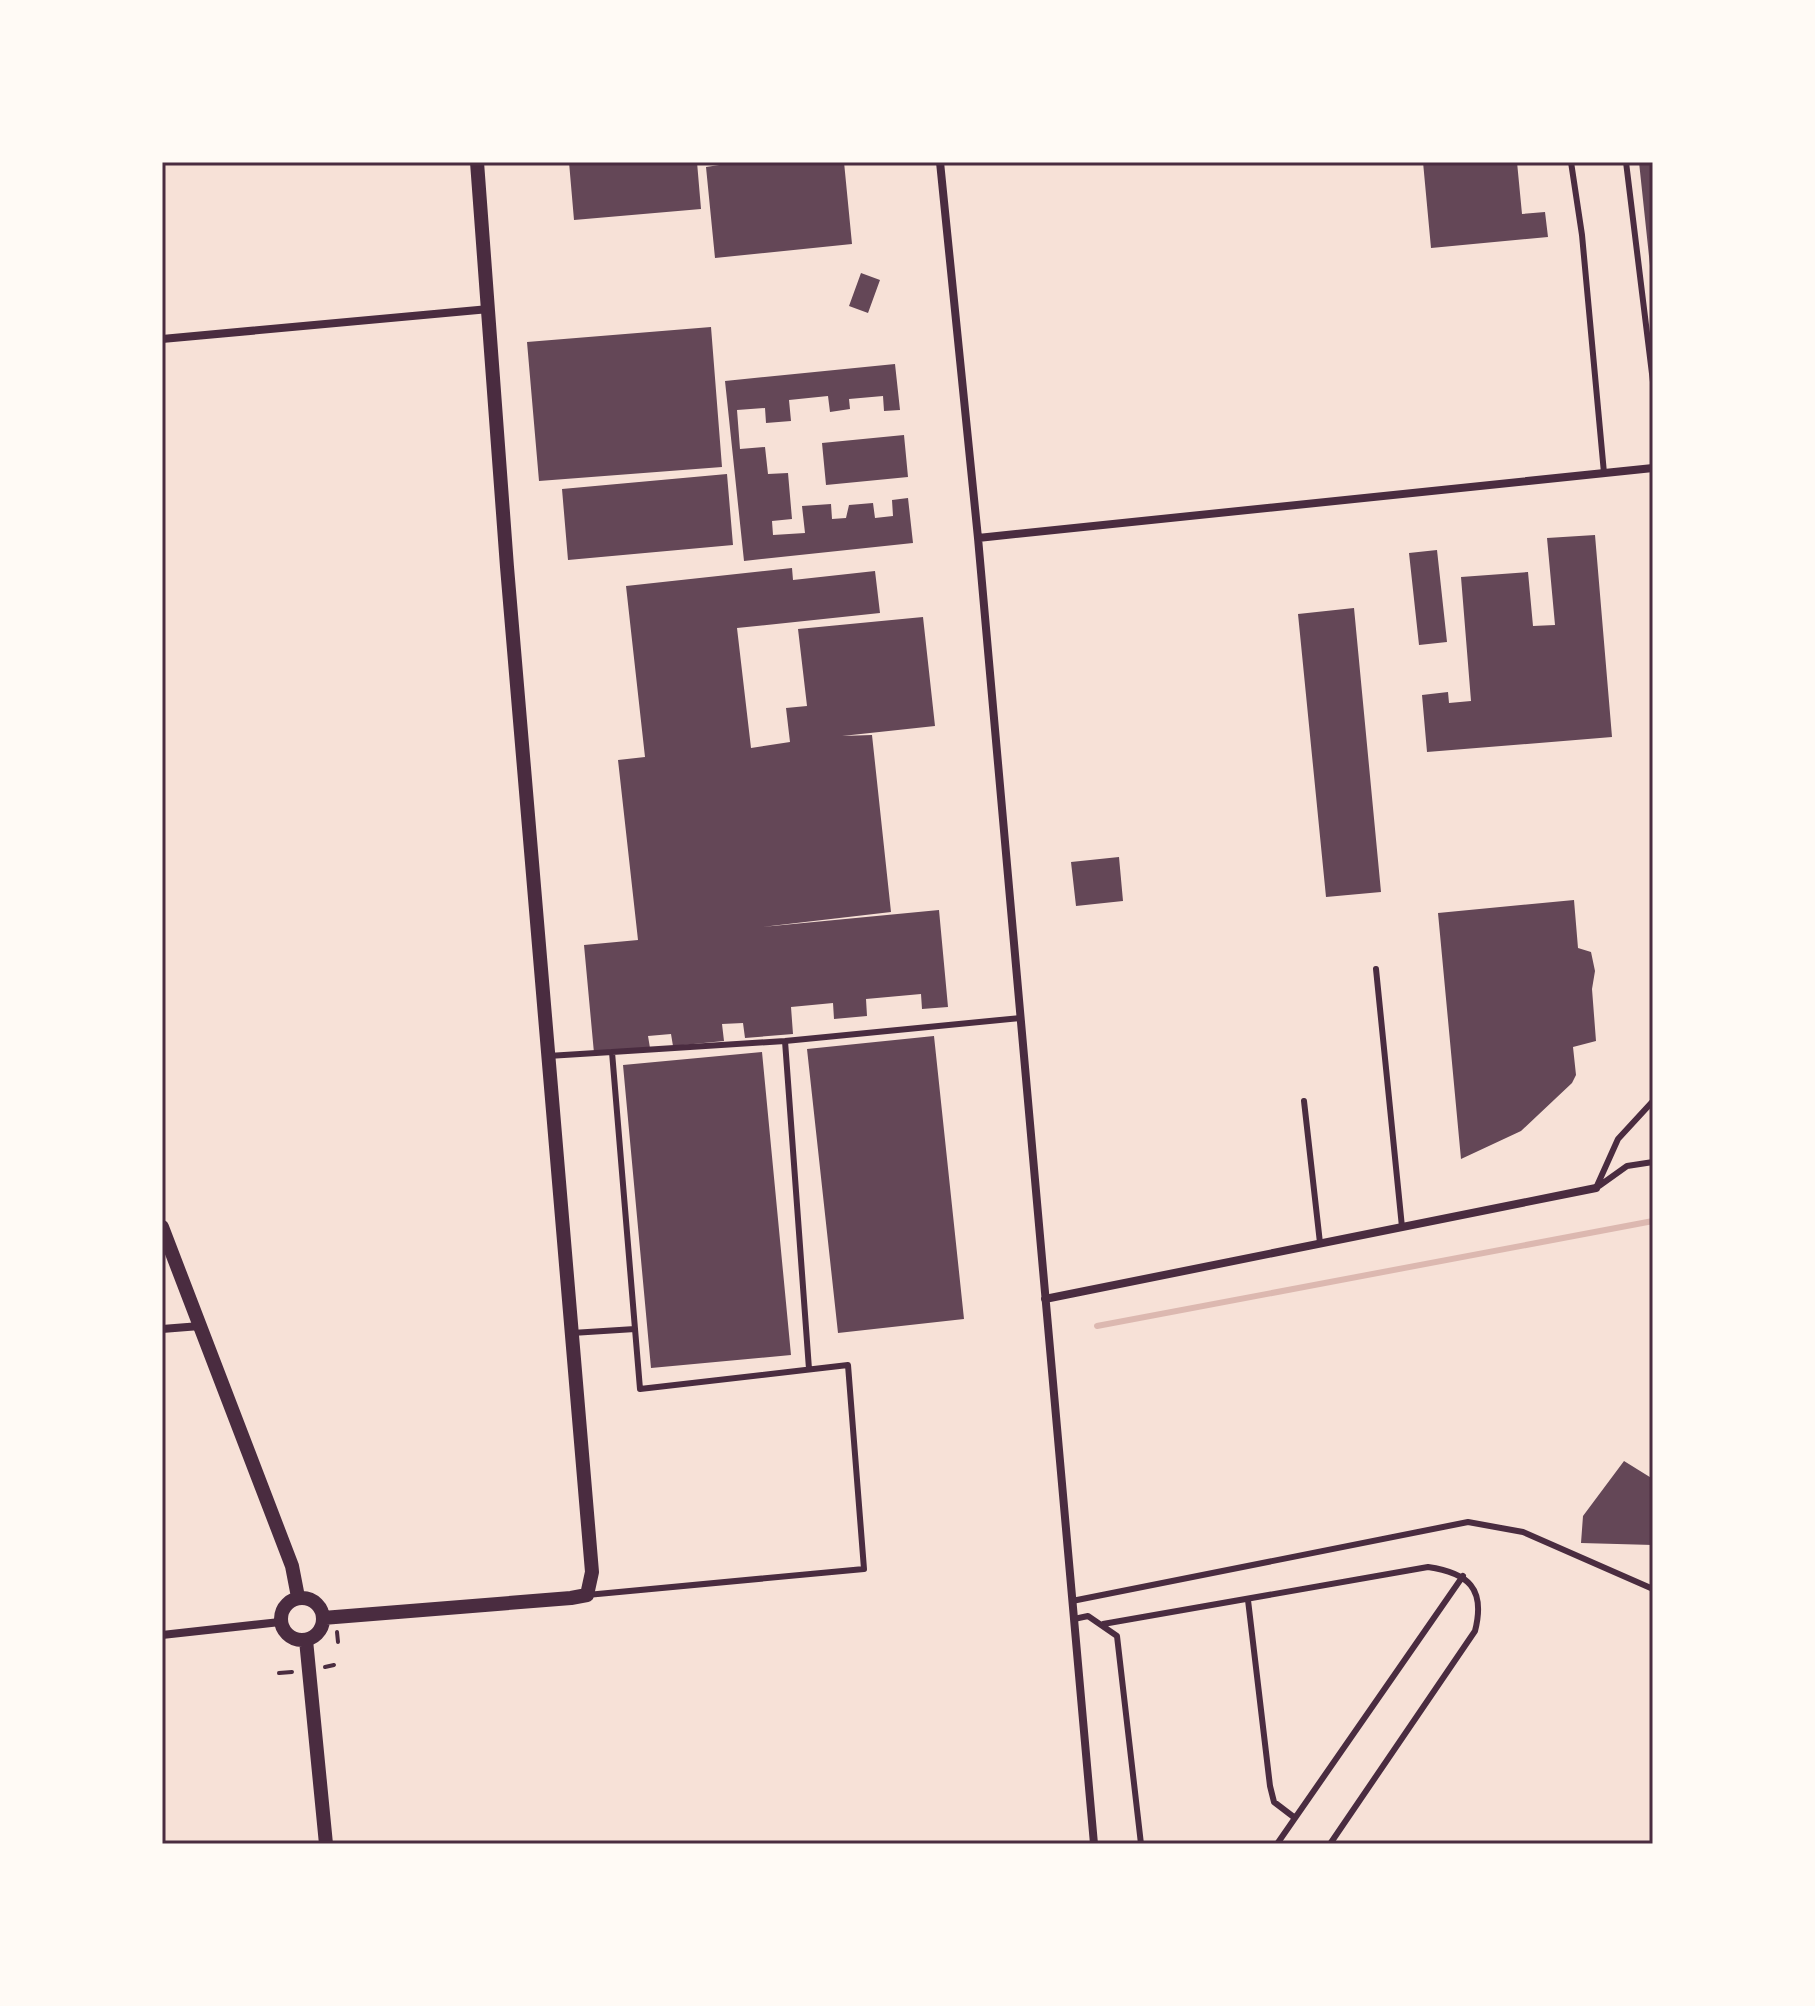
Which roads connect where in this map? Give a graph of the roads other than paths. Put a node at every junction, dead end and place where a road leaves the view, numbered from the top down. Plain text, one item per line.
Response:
1 (477, 162) edge
2 (940, 162) edge
3 (1571, 162) edge
4 (1626, 162) edge
5 (489, 309) junction
6 (162, 339) edge
7 (1653, 382) edge
8 (1653, 468) edge
9 (1604, 473) junction
10 (978, 538) junction
11 (1376, 969) dead end
12 (1020, 1018) junction
13 (785, 1041) junction
14 (612, 1052) junction
15 (548, 1056) junction
16 (1304, 1101) dead end
17 (1653, 1101) edge
18 (1653, 1162) edge
19 (1596, 1188) junction
20 (162, 1227) edge
21 (1402, 1227) junction
22 (1320, 1243) junction
23 (1045, 1299) junction
24 (200, 1326) junction
25 (162, 1329) edge
26 (635, 1329) junction
27 (572, 1333) junction
28 (809, 1369) junction
29 (1463, 1576) junction
30 (1653, 1589) edge
31 (587, 1595) junction
32 (298, 1597) junction
33 (1248, 1600) junction
34 (1072, 1601) junction
35 (323, 1618) junction
36 (1074, 1619) junction
37 (280, 1622) junction
38 (1103, 1624) junction
39 (162, 1635) edge
40 (306, 1640) junction
41 (1295, 1818) junction
42 (326, 1844) edge
43 (1094, 1844) edge
44 (1141, 1844) edge
45 (1277, 1844) edge
46 (1330, 1844) edge

1 - 5 street
2 - 10 street
3 - 9 lane
4 - 7 lane
5 - 6 street
5 - 15 street
8 - 9 street
9 - 10 street
10 - 12 street
11 - 21 lane
12 - 13 lane
12 - 23 street
13 - 14 lane
13 - 28 lane
14 - 15 lane
14 - 26 lane
15 - 27 street
16 - 22 lane
17 - 19 lane
18 - 19 lane
19 - 21 street
20 - 24 street
21 - 22 street
22 - 23 street
23 - 34 street
24 - 25 street
24 - 32 street
26 - 27 lane
26 - 28 lane
27 - 31 street
28 - 31 lane
29 - 33 lane
29 - 41 lane
29 - 46 lane
30 - 34 lane
31 - 35 street
32 - 35 street
32 - 37 street
33 - 38 lane
33 - 41 lane
34 - 36 street
35 - 40 street
36 - 38 lane
36 - 43 street
37 - 39 street
37 - 40 street
38 - 44 lane
40 - 42 street
41 - 45 lane

